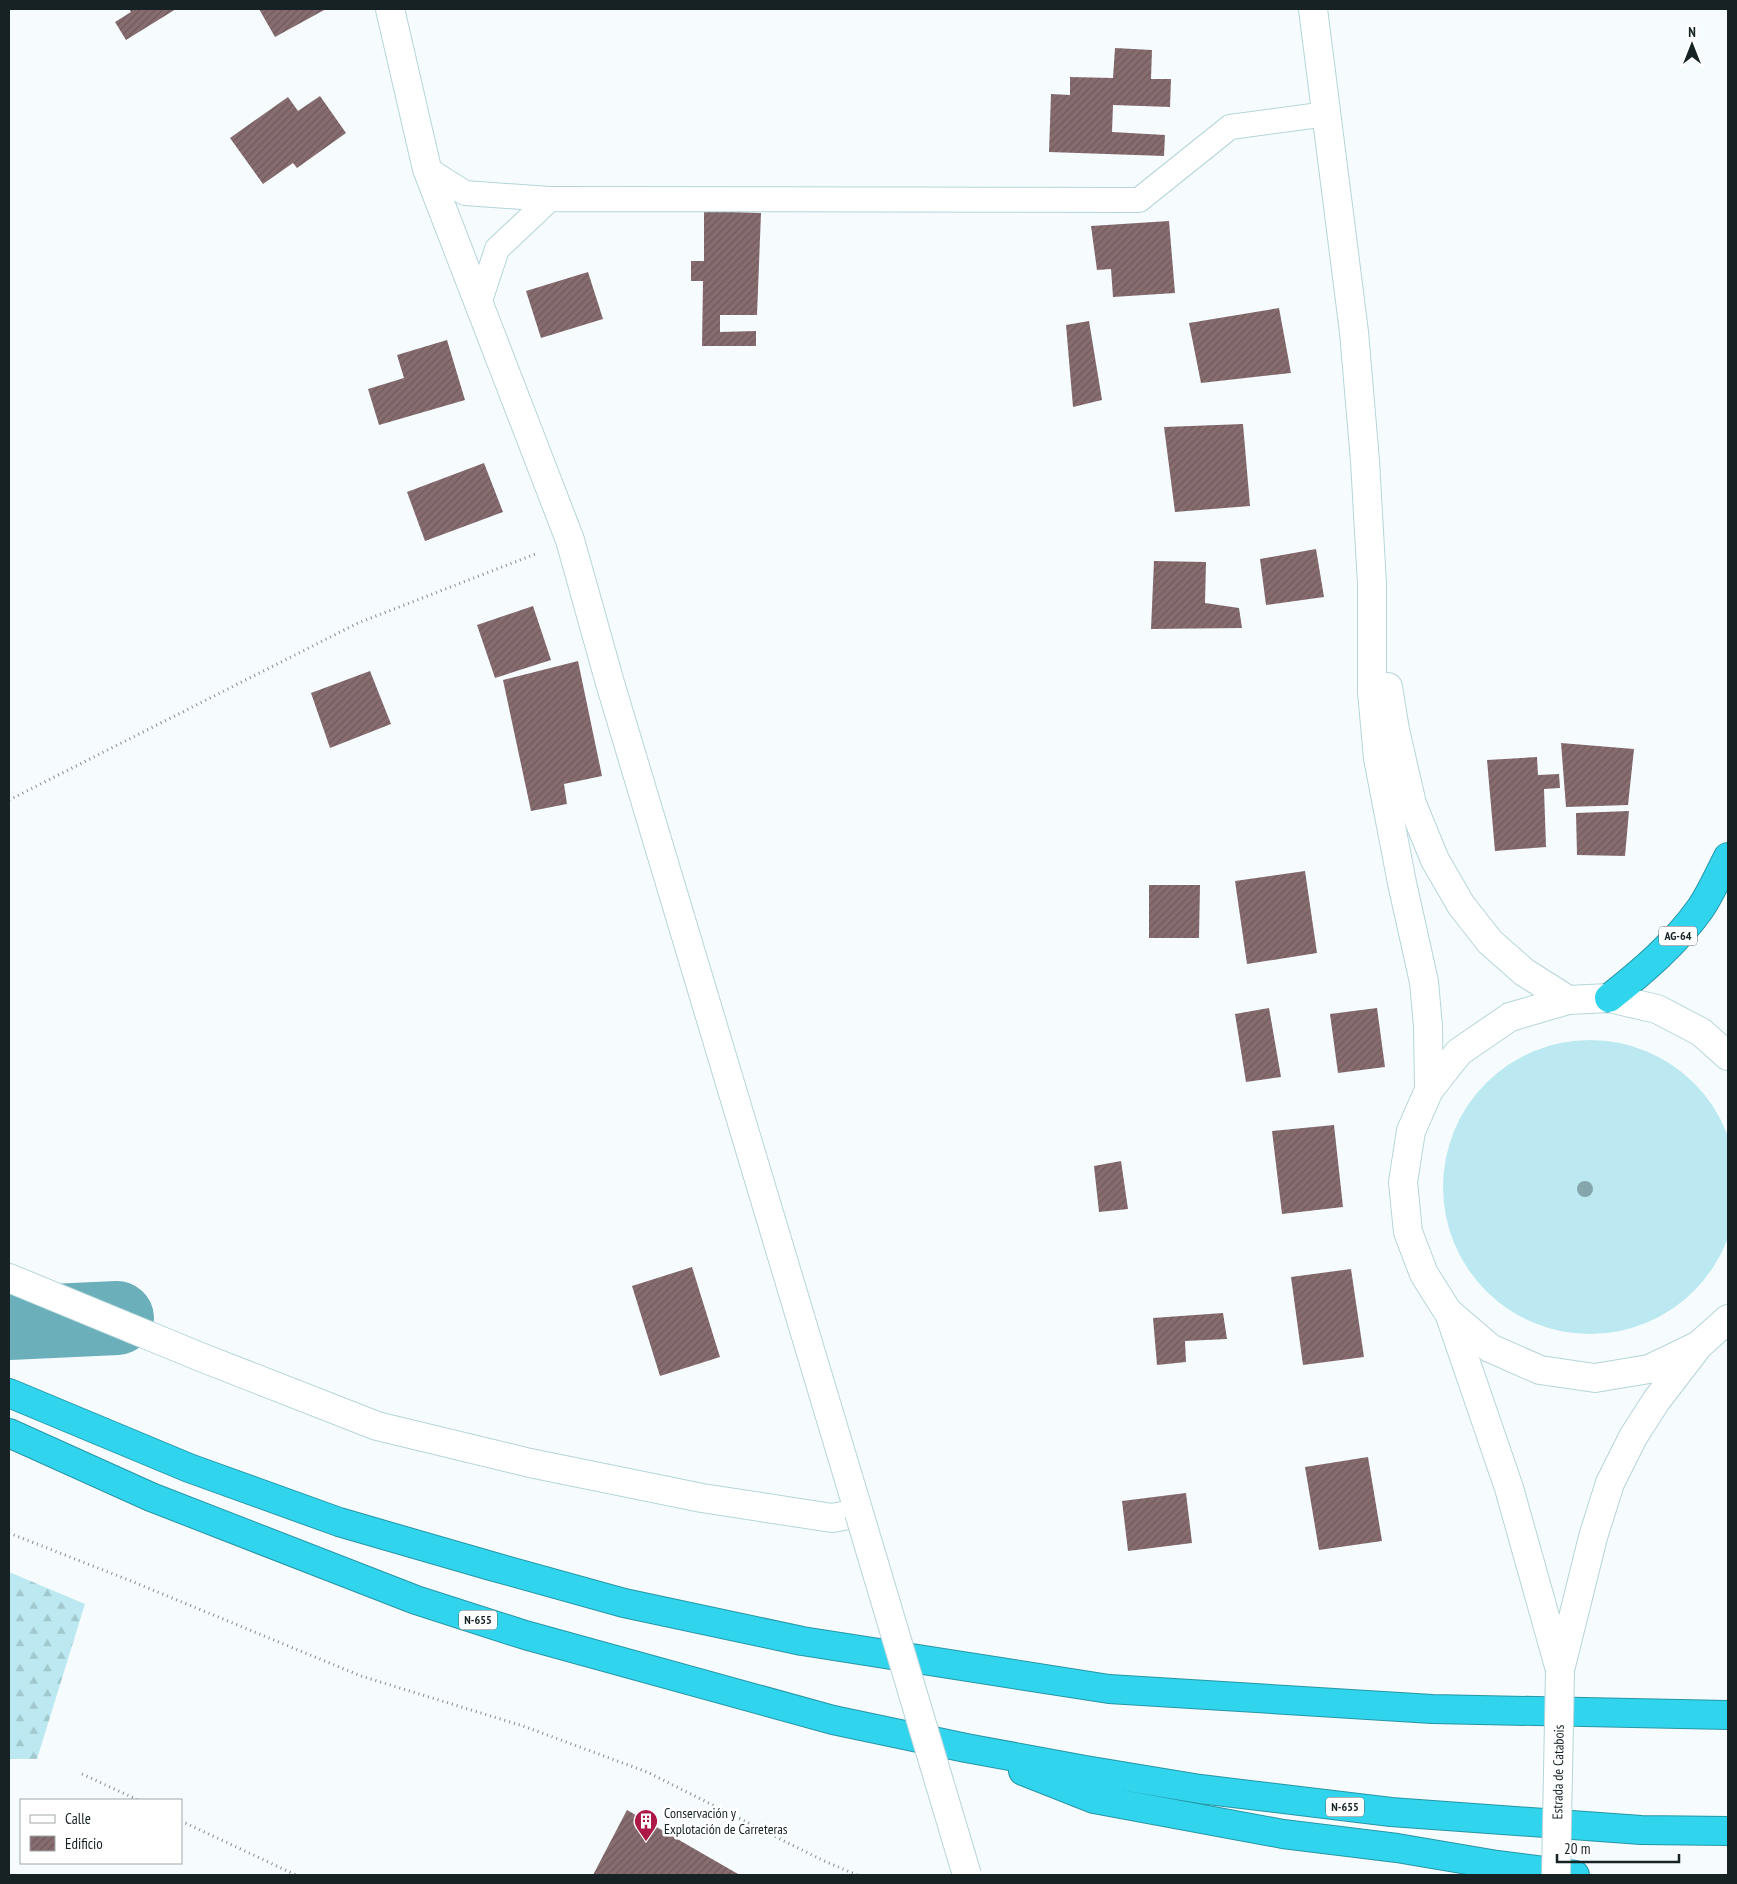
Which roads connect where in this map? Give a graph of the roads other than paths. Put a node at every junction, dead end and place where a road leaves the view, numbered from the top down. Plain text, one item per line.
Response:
1 (390, 9) edge
2 (1313, 9) edge
3 (1327, 114) junction
4 (426, 169) junction
5 (550, 199) junction
6 (479, 304) junction
7 (1372, 584) junction
8 (1728, 857) edge
9 (1608, 998) junction
10 (1568, 1000) junction
11 (1728, 1056) edge
12 (1428, 1090) junction
13 (9, 1278) edge
14 (1448, 1312) junction
15 (1728, 1319) edge
16 (1699, 1345) junction
17 (9, 1393) edge
18 (9, 1433) edge
19 (859, 1513) junction
20 (1560, 1670) junction
21 (1728, 1715) edge
22 (966, 1748) junction
23 (1728, 1831) edge
24 (967, 1875) edge
25 (1556, 1875) edge
26 (1575, 1875) edge

1 - 4 main road
2 - 3 main road
3 - 5 lane
3 - 7 main road
4 - 5 lane
4 - 6 main road
5 - 6 lane
6 - 19 main road
7 - 10 main road
7 - 12 main road
8 - 9 highway, AG-64
9 - 10 main road
9 - 11 main road
10 - 12 main road
12 - 14 main road
13 - 19 main road
14 - 16 main road
14 - 20 main road
15 - 16 main road
16 - 20 main road
17 - 21 highway
18 - 22 highway, N-655
19 - 24 main road, bridge
20 - 25 main road, Estrada de Catabois, bridge
22 - 23 highway, N-655
22 - 26 highway

